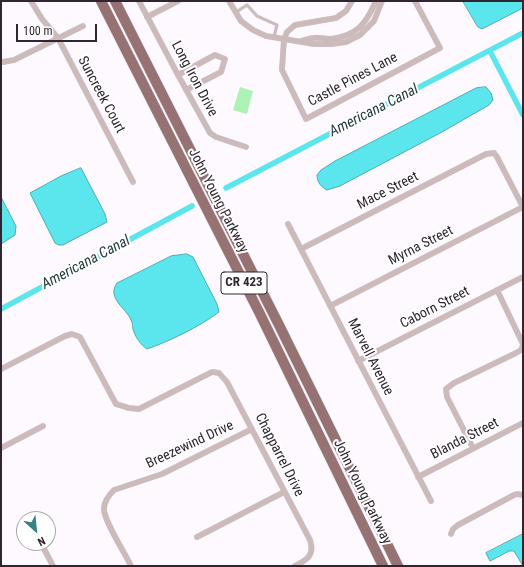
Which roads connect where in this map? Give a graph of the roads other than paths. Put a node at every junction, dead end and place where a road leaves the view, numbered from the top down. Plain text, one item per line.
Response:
1 (31, 1) edge
2 (100, 1) edge
3 (140, 1) edge
4 (178, 1) edge
5 (229, 1) edge
6 (352, 1) edge
7 (376, 1) edge
8 (382, 1) edge
9 (415, 1) edge
10 (114, 2) edge
11 (235, 12) junction
12 (147, 17) junction
13 (82, 26) dead end
14 (274, 37) junction
15 (58, 38) junction
16 (284, 39) junction
17 (301, 41) junction
18 (1, 62) edge
19 (178, 75) junction
20 (186, 90) junction
21 (246, 147) dead end
22 (133, 182) dead end
23 (523, 207) edge
24 (288, 224) dead end
25 (301, 249) junction
26 (523, 277) edge
27 (497, 290) junction
28 (330, 306) junction
29 (259, 312) junction
30 (279, 325) junction
31 (523, 344) edge
32 (358, 361) junction
33 (1, 369) edge
34 (523, 423) edge
35 (43, 426) dead end
36 (252, 429) junction
37 (1, 448) edge
38 (473, 448) junction
39 (418, 476) junction
40 (284, 492) junction
41 (523, 495) edge
42 (431, 501) dead end
43 (451, 534) dead end
44 (197, 537) dead end
45 (45, 551) edge
46 (53, 566) edge
47 (131, 566) edge
48 (295, 566) edge
49 (383, 566) edge
50 (398, 566) edge

1 - 15 street, Suncreek Court
2 - 29 highway, John Young Parkway / CR 423
3 - 12 street, Long Iron Drive
4 - 12 street
5 - 11 street
6 - 16 street
7 - 17 street
8 - 17 street
9 - 16 street, Castle Pines Lane
10 - 30 highway, John Young Parkway / CR 423
11 - 14 street
11 - 14 lane
12 - 19 street, Long Iron Drive
13 - 15 street
14 - 16 street
15 - 18 street
15 - 22 street, Suncreek Court
16 - 17 street
19 - 20 street, Long Iron Drive
19 - 20 street
20 - 21 street, Long Iron Drive
23 - 25 street, Mace Street
23 - 28 street, Myrna Street
24 - 25 street, Marvell Avenue
25 - 28 street, Marvell Avenue
26 - 27 street, Caborn Street
27 - 31 street
27 - 32 street, Caborn Street
28 - 32 street, Marvell Avenue
29 - 30 highway
29 - 49 highway, John Young Parkway / CR 423
30 - 50 highway, John Young Parkway / CR 423
31 - 38 street
32 - 39 street, Marvell Avenue
33 - 36 street, Chapparrel Drive
34 - 38 street, Blanda Street
35 - 37 street
36 - 40 street, Chapparrel Drive
36 - 47 street, Breezewind Drive
38 - 39 street, Blanda Street
39 - 42 street, Marvell Avenue
40 - 44 street
40 - 48 street, Chapparrel Drive
41 - 43 street
45 - 46 street

